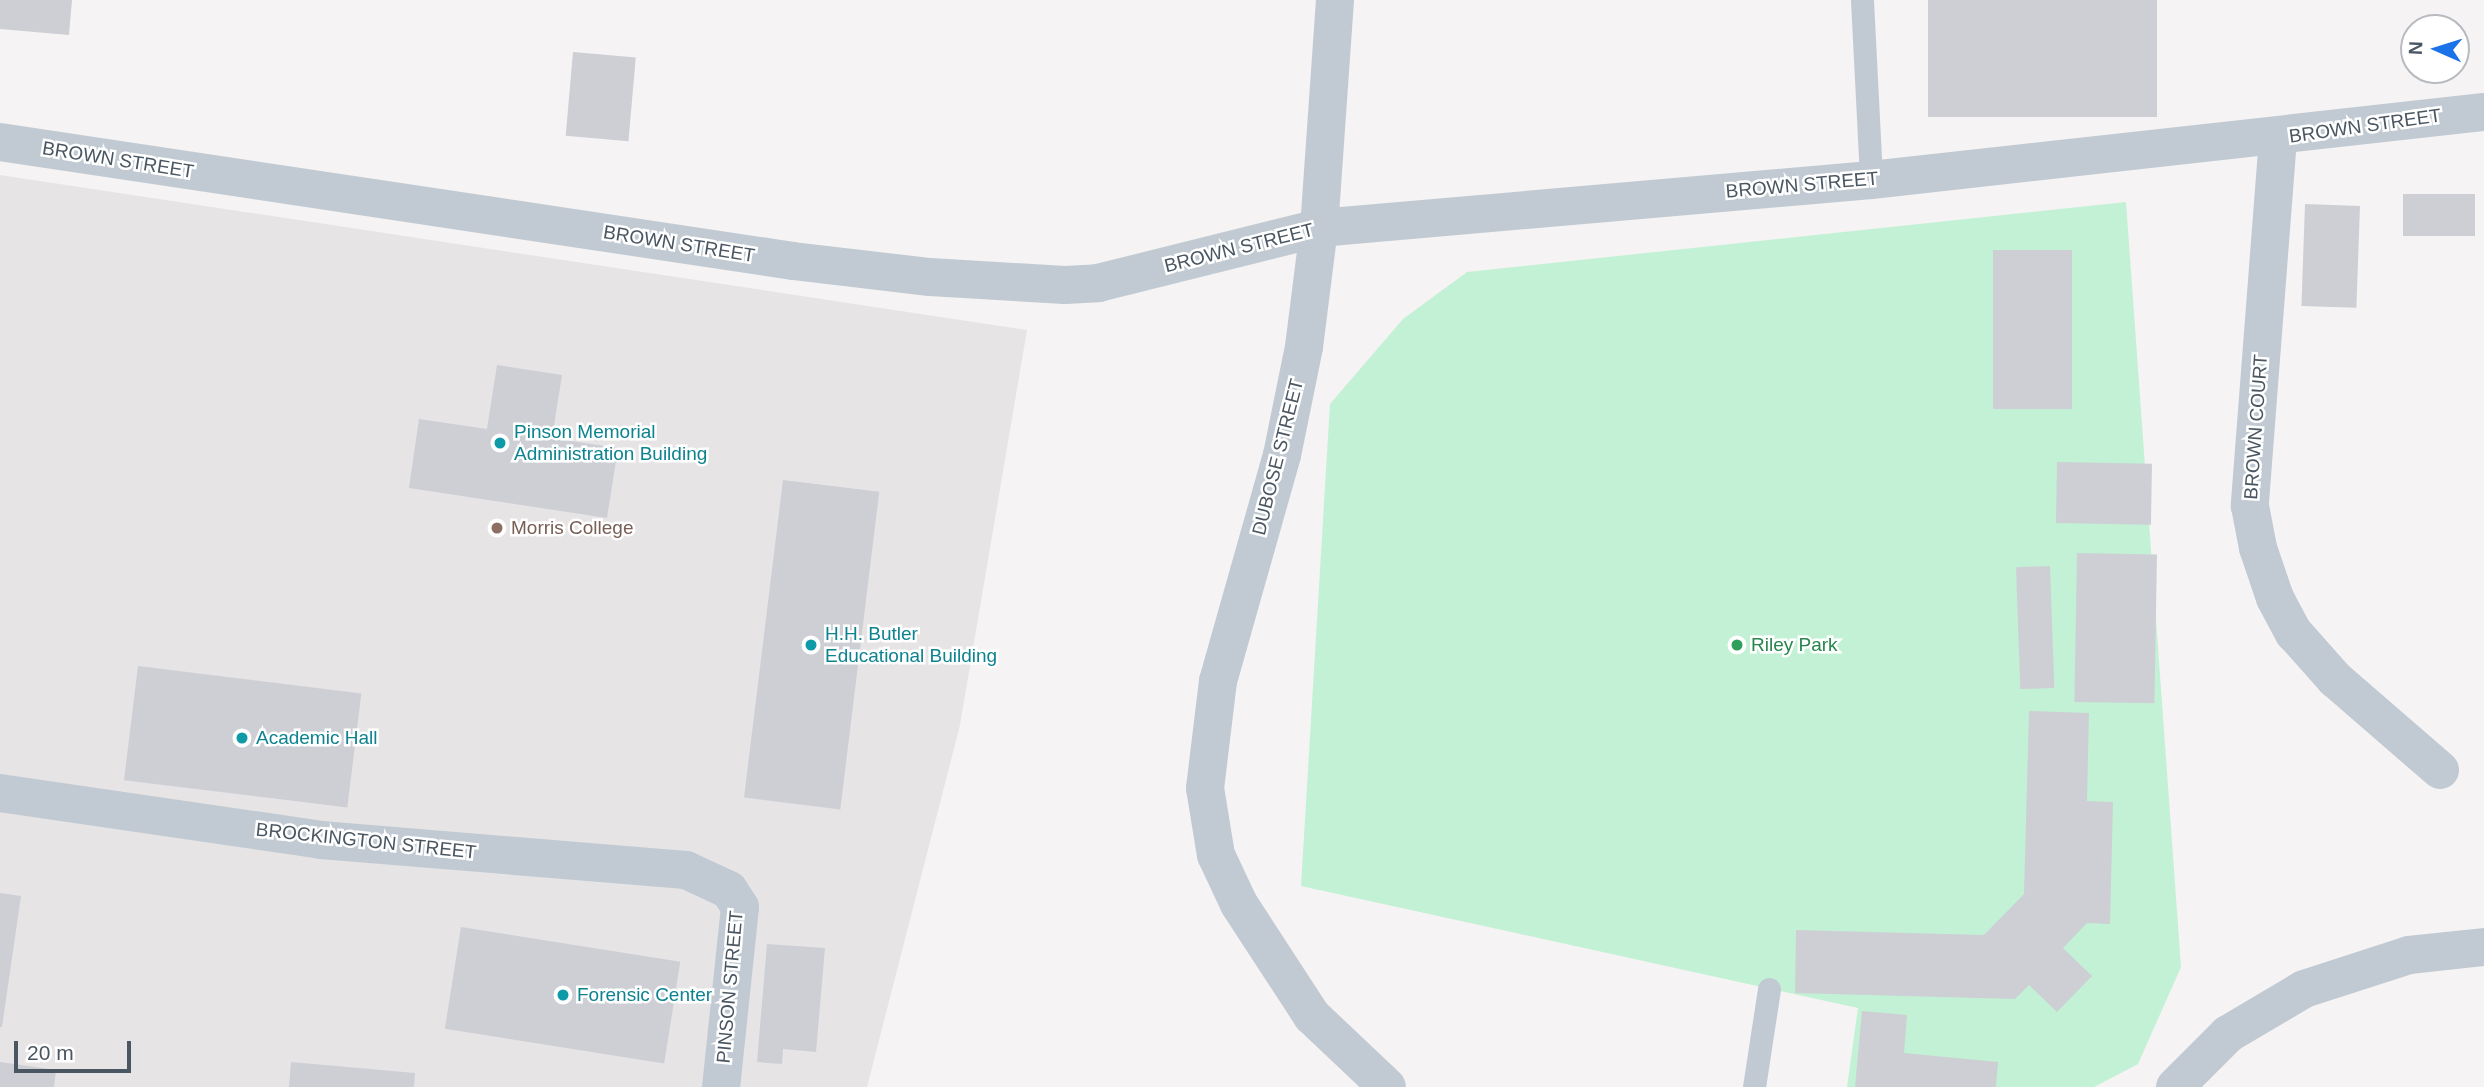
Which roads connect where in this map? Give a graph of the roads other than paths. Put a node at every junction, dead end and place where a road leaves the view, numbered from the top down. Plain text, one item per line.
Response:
1 (1335, 0) edge
2 (1862, 0) edge
3 (2484, 112) edge
4 (2278, 138) junction
5 (0, 142) edge
6 (1871, 180) junction
7 (1319, 228) junction
8 (2440, 770) dead end
9 (0, 793) edge
10 (729, 890) joint
11 (2484, 947) edge
12 (1769, 989) dead end
13 (721, 1087) edge
14 (1387, 1087) edge
15 (1754, 1087) edge
16 (2175, 1087) edge

1 - 7 street, DUBOSE STREET
2 - 6 lane
3 - 4 street, BROWN STREET
4 - 6 street, BROWN STREET
4 - 8 street, BROWN COURT
5 - 7 street, BROWN STREET
6 - 7 street, BROWN STREET
7 - 14 street, DUBOSE STREET
9 - 10 street, BROCKINGTON STREET
10 - 13 street, PINSON STREET
11 - 16 street
12 - 15 lane

